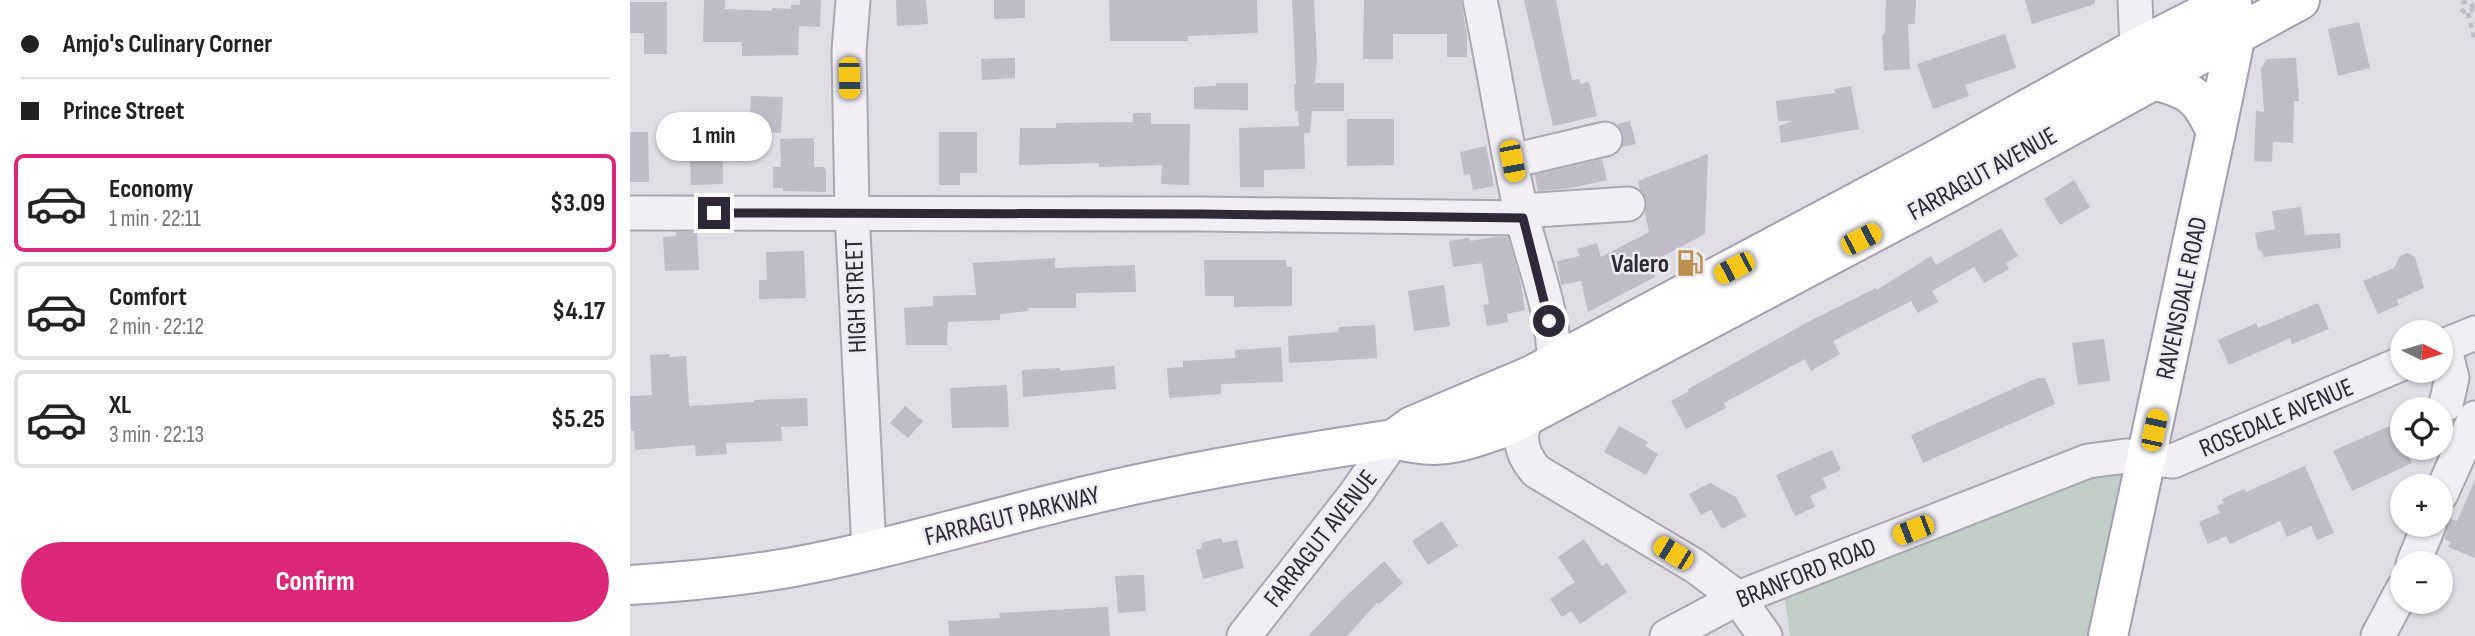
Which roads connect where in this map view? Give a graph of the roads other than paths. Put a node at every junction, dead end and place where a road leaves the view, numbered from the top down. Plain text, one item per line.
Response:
1 (853, 0) edge
2 (1480, 0) edge
3 (2135, 0) edge
4 (2300, 0) edge
5 (2236, 11) edge
6 (2145, 64) junction
7 (2216, 132) junction
8 (1605, 139) dead end
9 (1512, 161) junction
10 (1628, 204) dead end
11 (852, 212) junction
12 (630, 213) edge
13 (1522, 214) junction
14 (1692, 309) junction
15 (2475, 332) edge
16 (2454, 341) edge
17 (2390, 369) edge
18 (1552, 372) junction
19 (1527, 416) junction
20 (2475, 418) edge
21 (1394, 439) junction
22 (2148, 457) junction
23 (2450, 474) edge
24 (869, 550) junction
25 (630, 585) edge
26 (1738, 598) junction
27 (2390, 613) edge
28 (1244, 636) edge
29 (1667, 636) edge
30 (1765, 636) edge
31 (2108, 636) edge
32 (2378, 636) edge

1 - 11 street, HIGH STREET
2 - 9 street
3 - 6 street
4 - 5 main road, FARRAGUT AVENUE
5 - 6 main road, FARRAGUT AVENUE
5 - 7 main road, RAVENSDALE ROAD
6 - 7 main road
6 - 14 main road, FARRAGUT AVENUE
7 - 22 main road, RAVENSDALE ROAD
8 - 9 street
9 - 13 street
10 - 13 street
11 - 12 street
11 - 13 street
11 - 24 street, HIGH STREET
13 - 18 street
14 - 18 main road, FARRAGUT AVENUE
14 - 19 main road, FARRAGUT AVENUE
15 - 16 street
17 - 22 street, ROSEDALE AVENUE
18 - 19 street
18 - 21 main road, FARRAGUT AVENUE
19 - 21 main road, FARRAGUT AVENUE
19 - 26 street
20 - 23 street
21 - 24 main road, FARRAGUT PARKWAY
21 - 28 street, FARRAGUT AVENUE
22 - 26 street, BRANFORD ROAD
22 - 31 main road, RAVENSDALE ROAD
24 - 25 main road, FARRAGUT PARKWAY
26 - 29 street, BRANFORD ROAD
26 - 30 street
27 - 32 street

